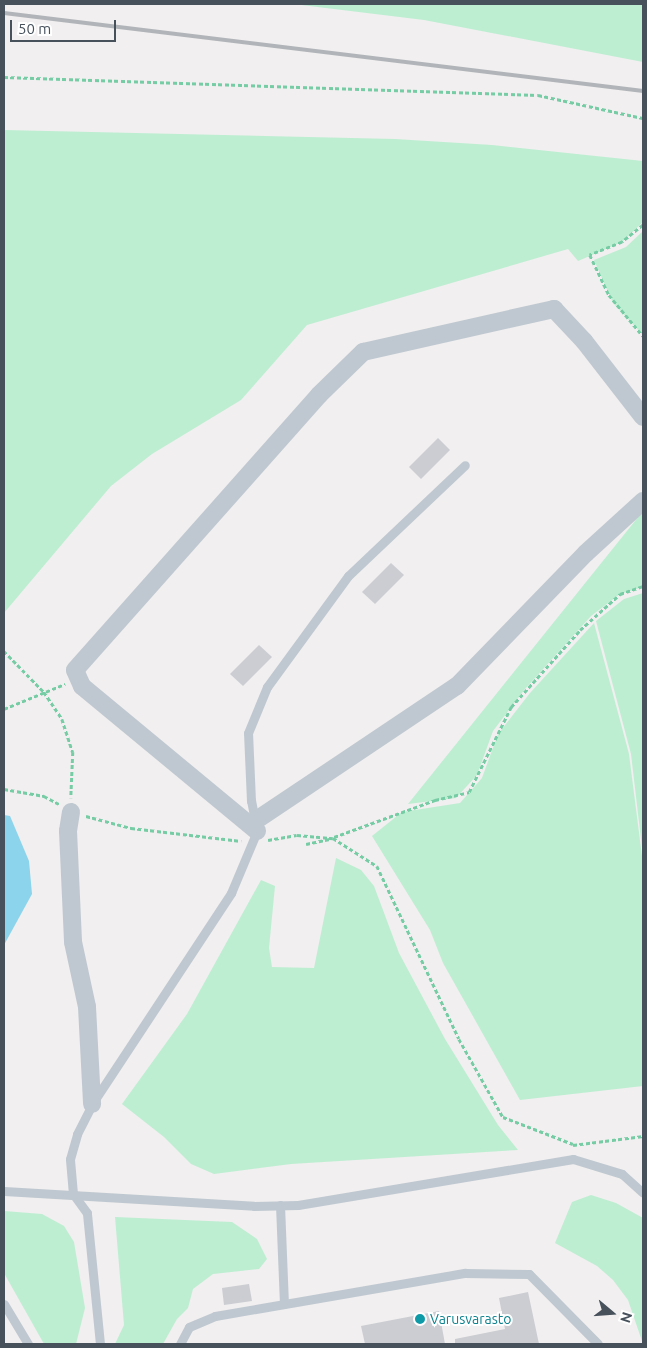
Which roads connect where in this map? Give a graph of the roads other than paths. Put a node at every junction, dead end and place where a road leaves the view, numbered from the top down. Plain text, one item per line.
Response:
1 (643, 417) edge
2 (465, 465) dead end
3 (643, 501) edge
4 (71, 812) road end
5 (255, 832) junction
6 (92, 1104) junction
7 (4, 1192) edge
8 (643, 1193) edge
9 (73, 1194) junction
10 (280, 1205) junction
11 (4, 1304) edge
12 (284, 1304) junction
13 (28, 1344) edge
14 (100, 1344) edge
15 (180, 1344) edge
16 (598, 1344) edge

1 - 5 street
2 - 5 lane
3 - 5 street
4 - 6 street
5 - 6 lane
6 - 9 lane
7 - 9 lane
8 - 10 lane
9 - 10 lane
9 - 14 lane
10 - 12 lane
11 - 13 lane
12 - 15 lane
12 - 16 lane

